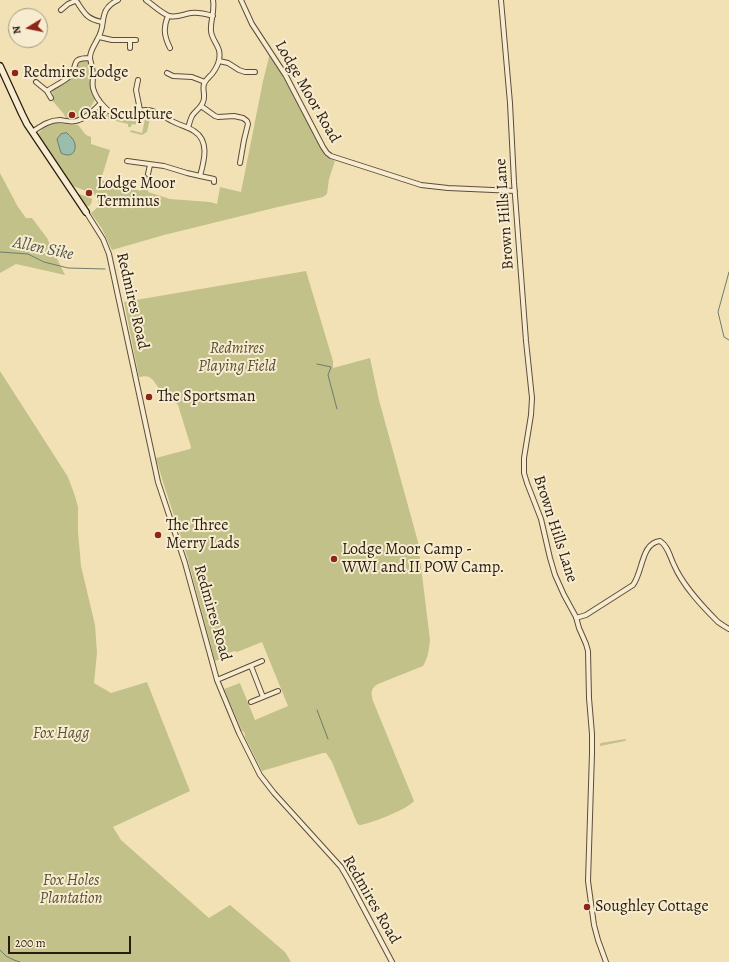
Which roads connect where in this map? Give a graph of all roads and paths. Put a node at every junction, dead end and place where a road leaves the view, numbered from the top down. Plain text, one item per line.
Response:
1 (117, 0) edge
2 (146, 0) edge
3 (213, 0) edge
4 (241, 0) edge
5 (501, 0) edge
6 (76, 1) edge
7 (61, 10) dead end
8 (168, 16) junction
9 (213, 16) junction
10 (102, 22) junction
11 (99, 37) junction
12 (130, 40) junction
13 (136, 40) dead end
14 (130, 48) dead end
15 (170, 48) dead end
16 (90, 58) junction
17 (219, 60) junction
18 (0, 66) edge
19 (255, 72) dead end
20 (167, 73) dead end
21 (138, 80) dead end
22 (36, 82) dead end
23 (205, 82) junction
24 (47, 91) junction
25 (51, 98) dead end
26 (101, 103) junction
27 (201, 106) junction
28 (140, 110) junction
29 (188, 128) junction
30 (32, 132) junction
31 (127, 161) dead end
32 (240, 163) dead end
33 (150, 164) junction
34 (148, 174) dead end
35 (200, 176) junction
36 (214, 180) dead end
37 (515, 191) junction
38 (86, 212) joint
39 (576, 618) junction
40 (729, 629) edge
41 (262, 661) dead end
42 (251, 666) junction
43 (218, 680) junction
44 (278, 691) dead end
45 (263, 697) junction
46 (251, 702) dead end
47 (392, 962) edge
48 (606, 962) edge

1 - 10 street
2 - 8 street
3 - 9 street
4 - 37 street, Lodge Moor Road
5 - 37 street, Brown Hills Lane
6 - 7 street
6 - 10 street
8 - 9 street
8 - 15 street
9 - 17 street
10 - 11 street
11 - 12 street
11 - 16 street
12 - 13 street
12 - 14 street
16 - 24 street
16 - 26 street
17 - 19 street
17 - 23 street
18 - 30 street, Redmires Road
20 - 23 street
21 - 28 street
22 - 24 street
23 - 27 street
24 - 25 street
26 - 28 street
26 - 30 street
27 - 29 street
27 - 32 street
28 - 29 street
29 - 35 street
30 - 38 street, Redmires Road
31 - 33 street
33 - 34 street
33 - 35 street
35 - 36 street
37 - 39 street, Brown Hills Lane
38 - 43 street, Redmires Road
39 - 40 street
39 - 48 street, Brown Hills Lane
41 - 42 street
42 - 43 street
42 - 45 street
43 - 47 street, Redmires Road
44 - 45 street
45 - 46 street

